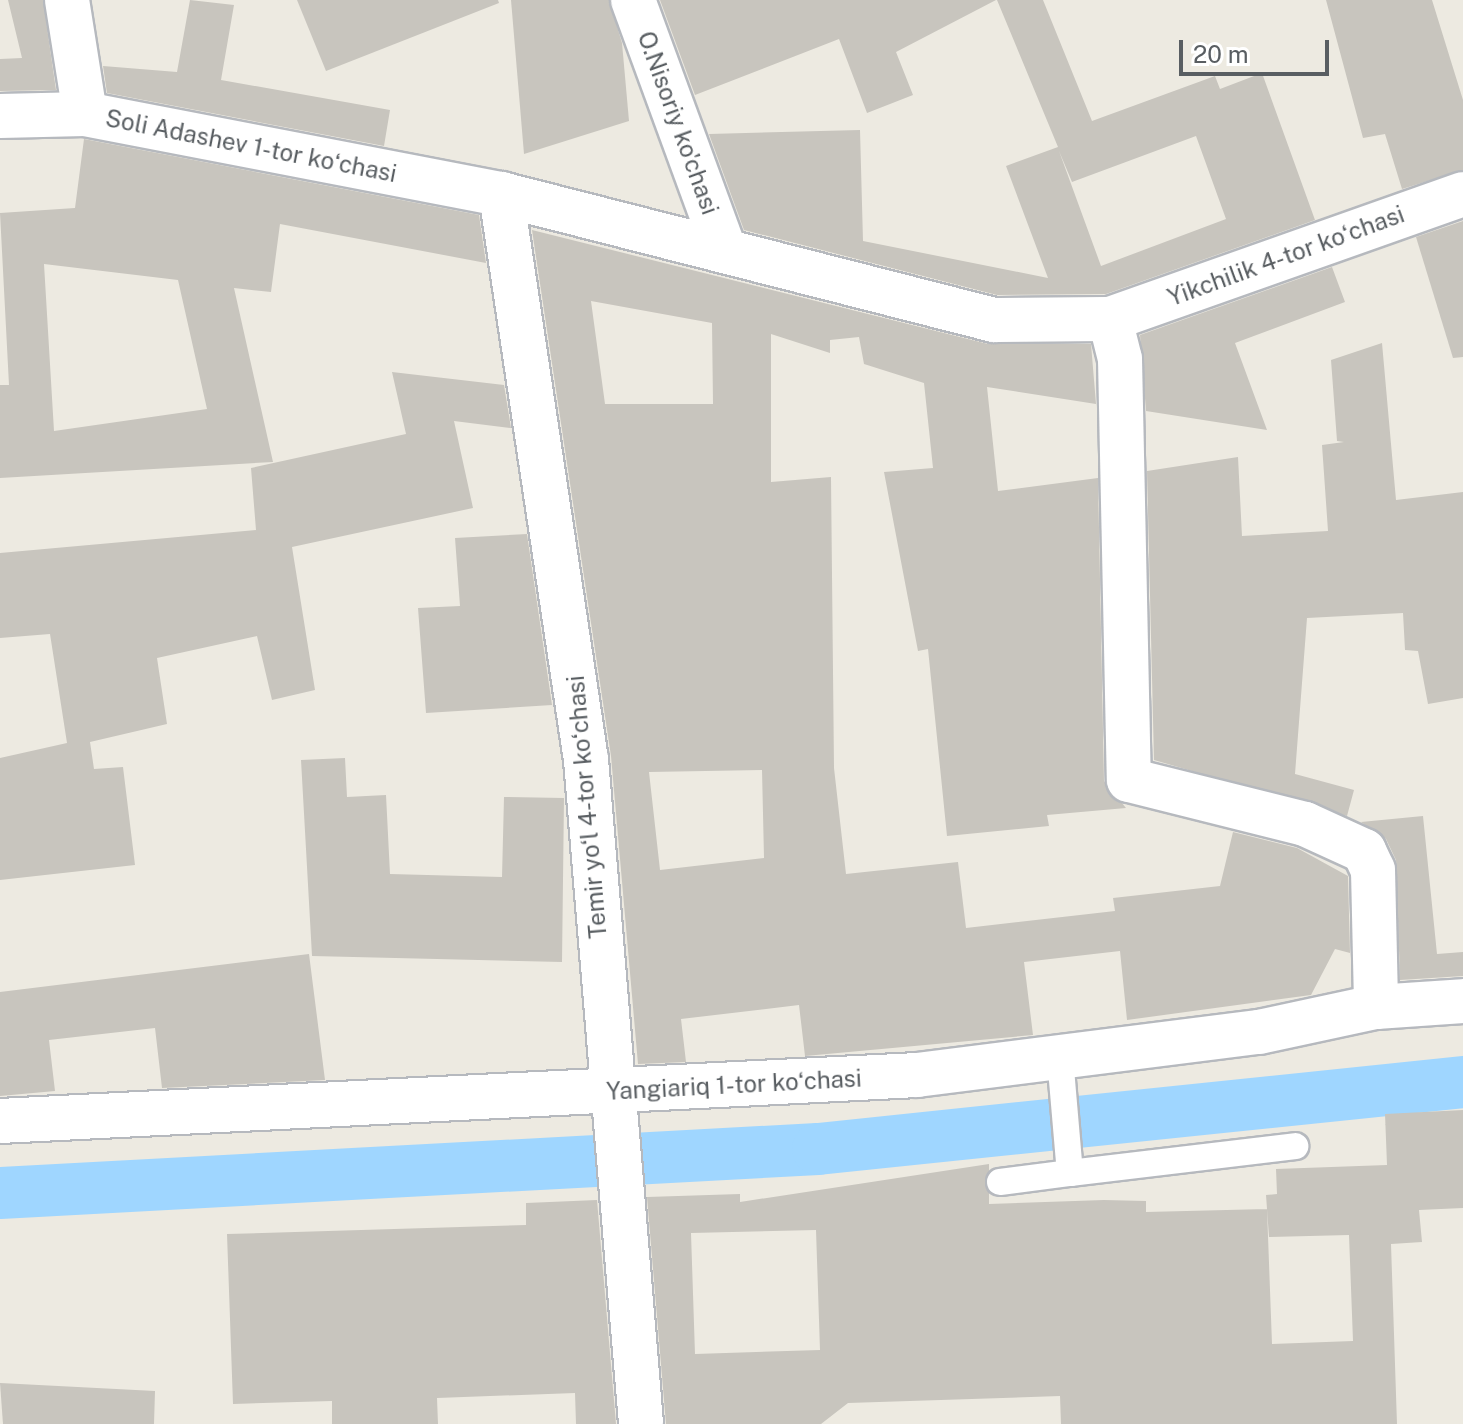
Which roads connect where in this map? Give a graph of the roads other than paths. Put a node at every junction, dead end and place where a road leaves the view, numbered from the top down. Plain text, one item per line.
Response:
1 (67, 0) edge
2 (633, 0) edge
3 (85, 114) junction
4 (0, 116) edge
5 (501, 194) junction
6 (1463, 194) edge
7 (723, 246) junction
8 (1110, 319) junction
9 (1463, 1001) edge
10 (1376, 1007) junction
11 (1060, 1070) junction
12 (613, 1112) junction
13 (0, 1121) edge
14 (1295, 1146) dead end
15 (1070, 1173) junction
16 (1000, 1182) dead end
17 (641, 1424) edge

1 - 3 street
2 - 7 street, O.Nisoriy ko'chasi
3 - 4 street, Soli Adashev 1-tor koʻchasi
3 - 5 street, Soli Adashev 1-tor koʻchasi
5 - 7 street, Soli Adashev 1-tor koʻchasi
5 - 12 street, Temir yoʻl 4-tor koʻchasi
6 - 8 street, Yikchilik 4-tor koʻchasi
7 - 8 street, Yikchilik 4-tor koʻchasi
8 - 10 street
9 - 10 street, Yangiariq 1-tor koʻchasi
10 - 11 street, Yangiariq 1-tor koʻchasi
11 - 12 street, Yangiariq 1-tor koʻchasi
11 - 15 lane
12 - 13 street, Yangiariq 1-tor koʻchasi
12 - 17 street, Temir yoʻl 4-tor koʻchasi
14 - 15 lane
15 - 16 lane

